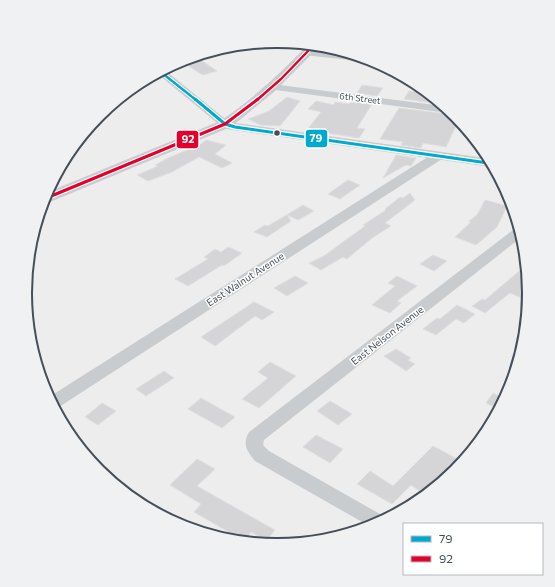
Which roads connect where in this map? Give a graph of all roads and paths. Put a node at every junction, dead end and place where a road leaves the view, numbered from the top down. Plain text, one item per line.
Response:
1 (308, 50) edge
2 (318, 52) edge
3 (165, 75) edge
4 (272, 87) junction
5 (439, 109) edge
6 (226, 124) junction
7 (438, 156) junction
8 (485, 163) edge
9 (53, 195) edge
10 (516, 235) edge
11 (57, 401) edge
12 (373, 519) edge

1 - 2 street
1 - 4 street
3 - 6 street
4 - 5 street, 6th Street
4 - 6 street
6 - 7 street
6 - 9 street
7 - 8 street
7 - 11 street, East Walnut Avenue
10 - 12 street, East Nelson Avenue

